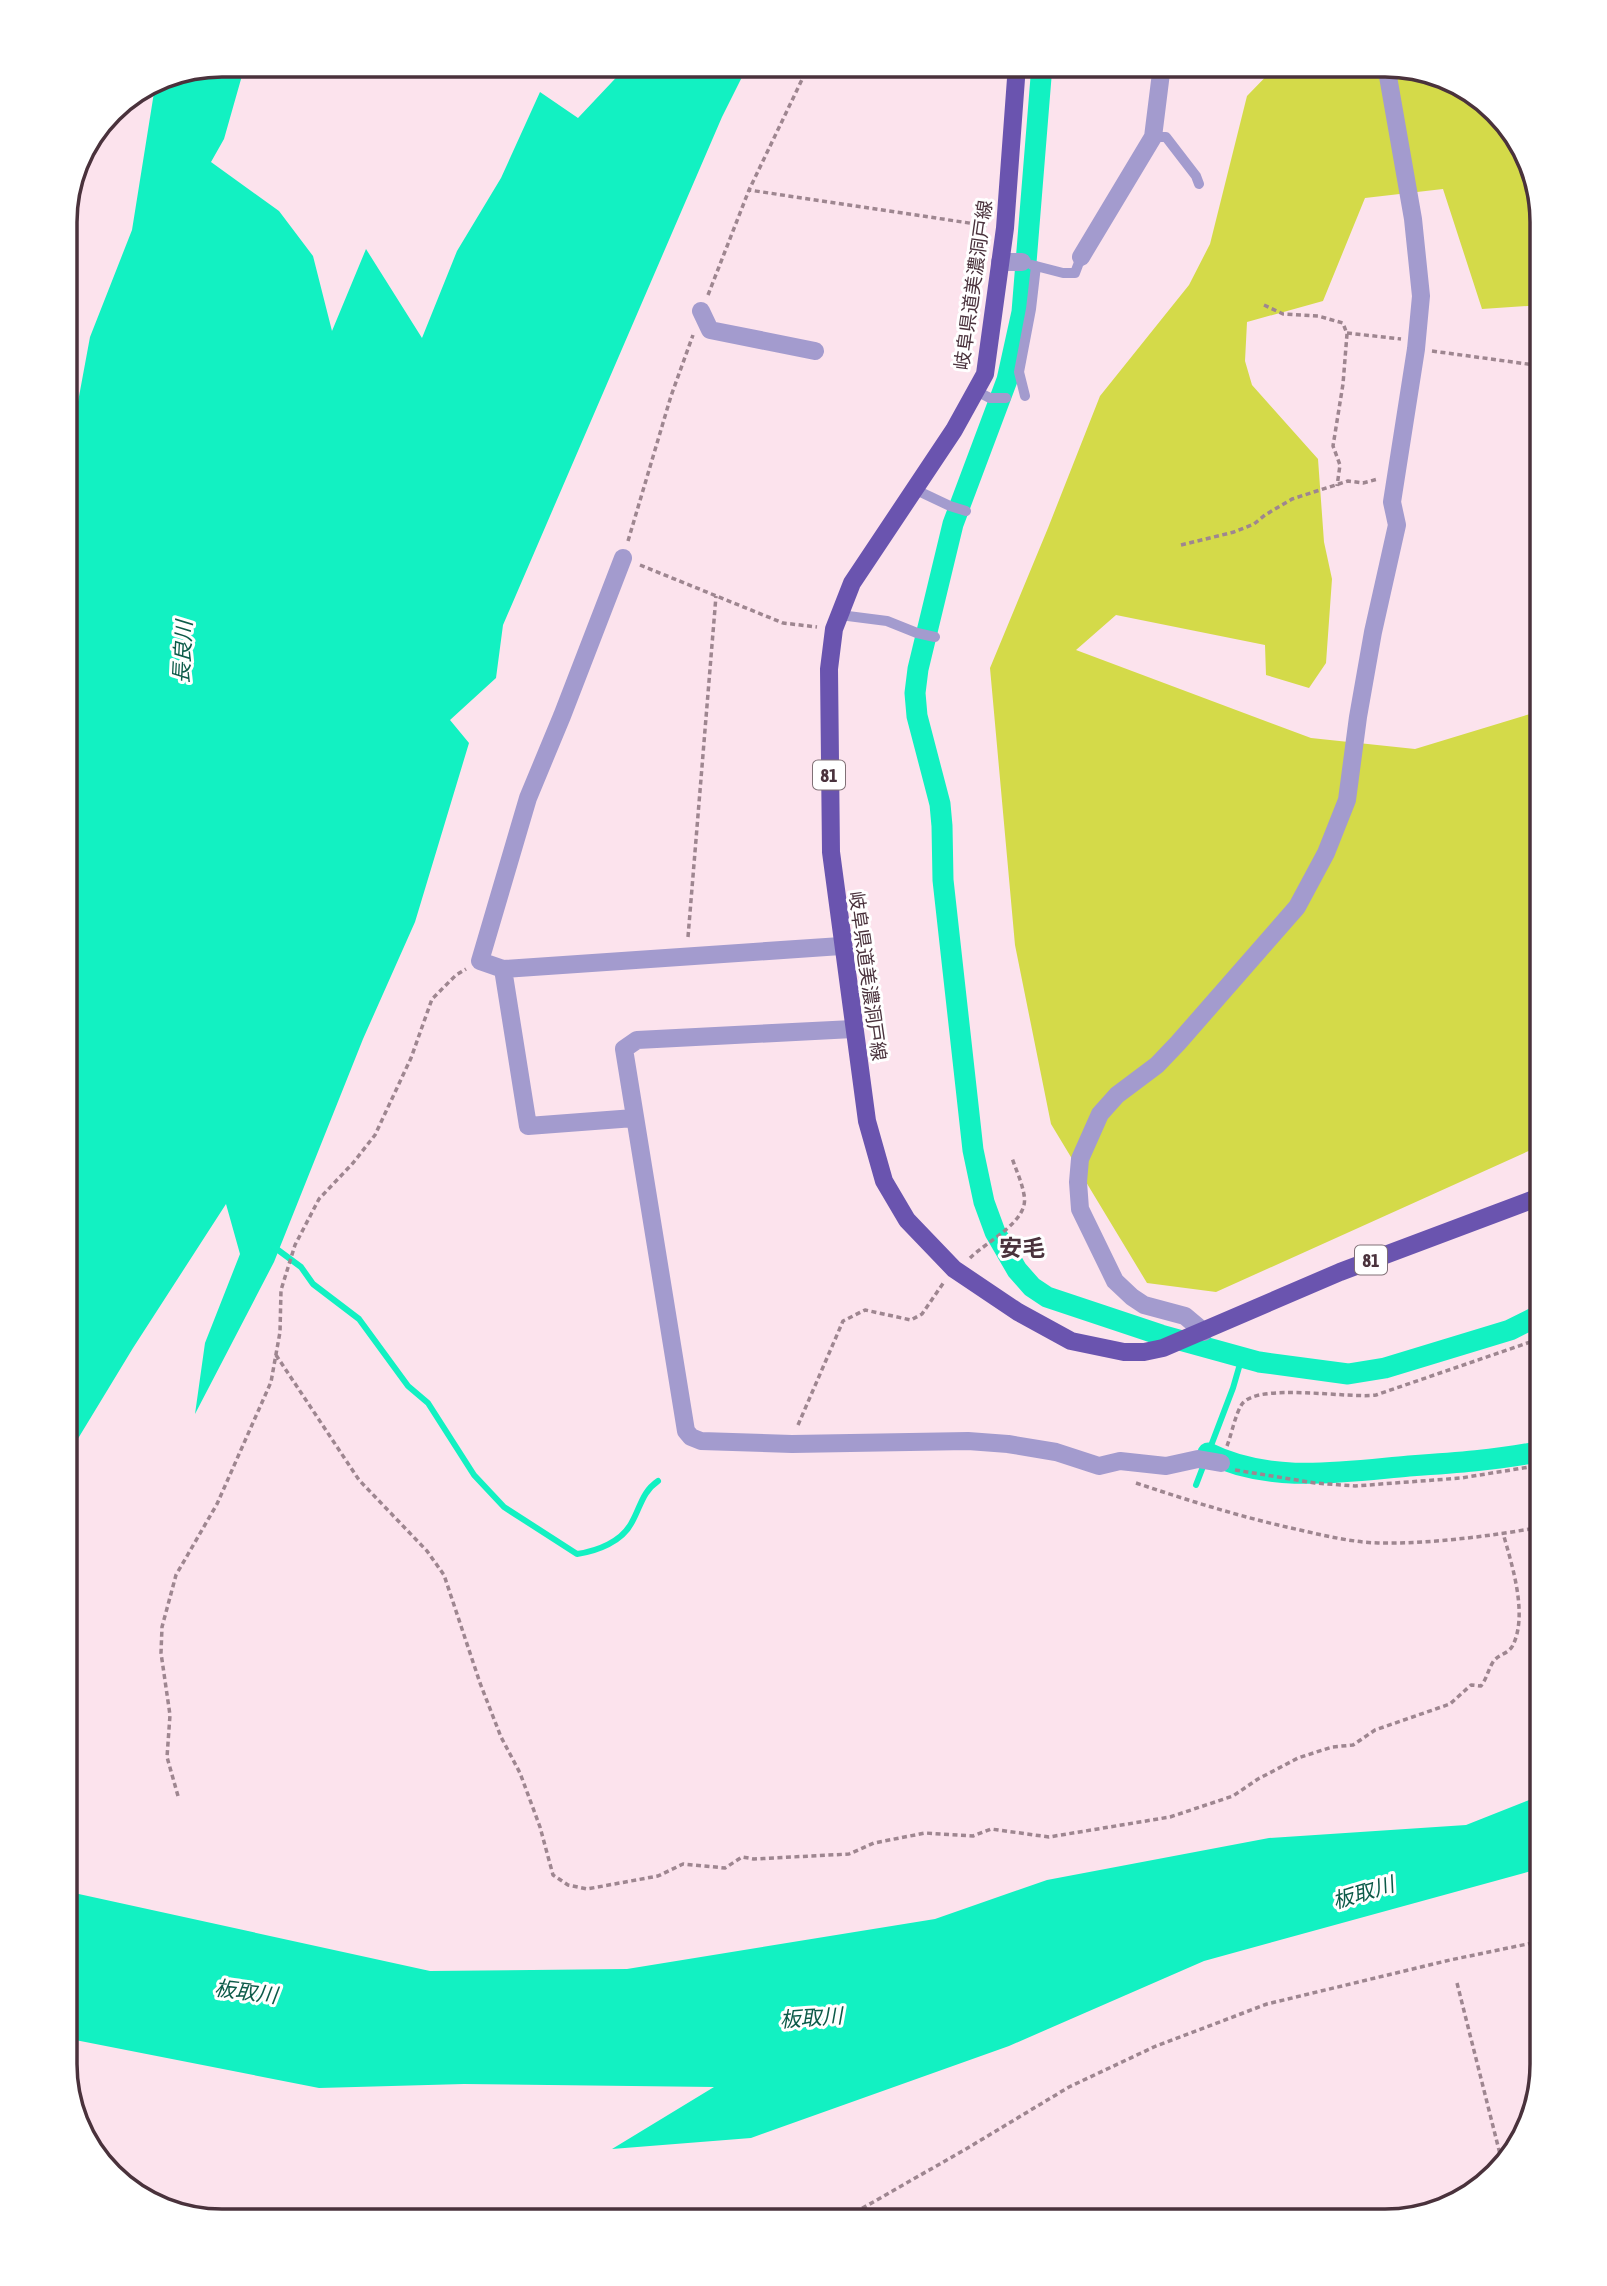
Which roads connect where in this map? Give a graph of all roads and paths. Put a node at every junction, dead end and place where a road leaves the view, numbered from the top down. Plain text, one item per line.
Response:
1 (803, 77) edge
2 (1016, 77) edge
3 (1160, 77) edge
4 (1388, 77) edge
5 (1153, 136) junction
6 (1199, 184) dead end
7 (750, 190) junction
8 (1005, 228) junction
9 (1081, 257) joint
10 (1000, 262) junction
11 (1029, 264) junction
12 (1264, 305) dead end
13 (701, 311) junction
14 (1347, 333) junction
15 (1417, 345) junction
16 (815, 351) dead end
17 (1530, 364) edge
18 (983, 395) junction
19 (1024, 396) dead end
20 (1006, 398) dead end
21 (1397, 472) junction
22 (1337, 486) junction
23 (914, 489) junction
24 (966, 510) dead end
25 (1181, 545) dead end
26 (623, 558) junction
27 (716, 596) junction
28 (837, 622) junction
29 (935, 637) dead end
30 (841, 946) junction
31 (685, 957) junction
32 (480, 961) junction
33 (503, 969) junction
34 (853, 1029) junction
35 (634, 1118) junction
36 (1012, 1158) dead end
37 (1530, 1201) edge
38 (956, 1270) junction
39 (1199, 1333) junction
40 (1530, 1342) edge
41 (276, 1355) junction
42 (792, 1444) junction
43 (1221, 1463) junction
44 (1530, 1467) edge
45 (1135, 1482) dead end
46 (1530, 1529) edge
47 (1503, 1533) junction
48 (178, 1796) dead end
49 (1530, 1943) edge
50 (1457, 1983) dead end
51 (1500, 2152) edge
52 (861, 2209) edge

1 - 7 path
2 - 8 main road, 岐阜県道美濃洞戸線 / 81
3 - 5 street
4 - 15 street
5 - 6 lane
5 - 9 street
7 - 8 path
7 - 13 path
8 - 10 main road, 岐阜県道美濃洞戸線 / 81
9 - 11 lane
10 - 11 street
10 - 18 main road, 岐阜県道美濃洞戸線 / 81
11 - 19 lane
12 - 14 path
13 - 16 street
13 - 26 path
14 - 15 path
14 - 22 path
15 - 17 path
15 - 21 street
18 - 20 lane
18 - 23 main road, 岐阜県道美濃洞戸線 / 81
21 - 22 path
21 - 39 street
22 - 25 path
23 - 24 lane
23 - 28 main road, 岐阜県道美濃洞戸線 / 81
26 - 27 path
26 - 32 street
27 - 28 path
27 - 31 path
28 - 29 lane
28 - 30 main road, 岐阜県道美濃洞戸線 / 81
30 - 31 street
30 - 34 main road, 岐阜県道美濃洞戸線 / 81
31 - 33 street
32 - 33 street
32 - 41 path
33 - 35 street
34 - 35 street
34 - 38 main road, 岐阜県道美濃洞戸線 / 81
35 - 42 street
36 - 38 path
37 - 39 main road, 岐阜県道美濃洞戸線 / 81
38 - 39 main road, 岐阜県道美濃洞戸線 / 81
38 - 42 path
40 - 43 path
41 - 47 path
41 - 48 path
42 - 43 street
43 - 44 path
45 - 47 path
46 - 47 path
49 - 52 path
50 - 51 path

